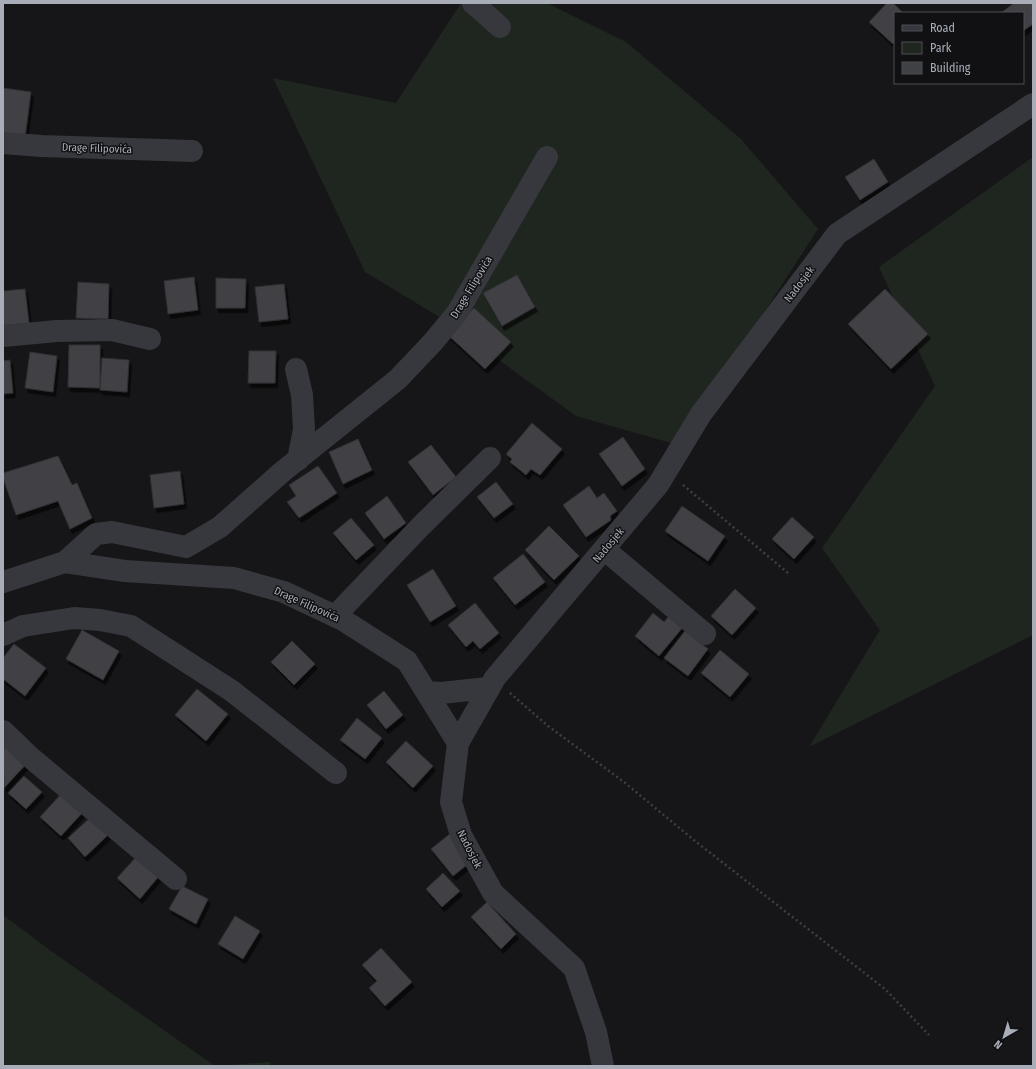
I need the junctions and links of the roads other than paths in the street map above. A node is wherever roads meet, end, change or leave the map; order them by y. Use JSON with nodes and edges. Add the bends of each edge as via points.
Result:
{"nodes":[{"id":1,"x":473,"y":3,"type":"edge"},
{"id":2,"x":500,"y":27,"type":"dead end"},
{"id":3,"x":1033,"y":104,"type":"edge"},
{"id":4,"x":3,"y":143,"type":"edge"},
{"id":5,"x":192,"y":151,"type":"dead end"},
{"id":6,"x":547,"y":157,"type":"dead end"},
{"id":7,"x":3,"y":336,"type":"edge"},
{"id":8,"x":150,"y":339,"type":"dead end"},
{"id":9,"x":296,"y":369,"type":"dead end"},
{"id":10,"x":490,"y":458,"type":"dead end"},
{"id":11,"x":298,"y":460,"type":"junction"},
{"id":12,"x":604,"y":549,"type":"junction"},
{"id":13,"x":65,"y":562,"type":"junction"},
{"id":14,"x":3,"y":582,"type":"edge"},
{"id":15,"x":335,"y":616,"type":"junction"},
{"id":16,"x":705,"y":634,"type":"dead end"},
{"id":17,"x":3,"y":635,"type":"edge"},
{"id":18,"x":491,"y":683,"type":"junction"},
{"id":19,"x":427,"y":692,"type":"junction"},
{"id":20,"x":3,"y":731,"type":"edge"},
{"id":21,"x":458,"y":743,"type":"junction"},
{"id":22,"x":336,"y":773,"type":"dead end"},
{"id":23,"x":176,"y":879,"type":"dead end"},
{"id":24,"x":603,"y":1066,"type":"edge"}],
"edges":[{"from":1,"to":2,"type":"street"},
{"from":3,"to":12,"type":"street","name":"Nadosjek","via":[[837,234],[701,414],[658,485]]},
{"from":4,"to":5,"type":"street","name":"Drage Filipovića"},
{"from":6,"to":11,"type":"street","name":"Drage Filipovića","via":[[457,313],[398,379]]},
{"from":7,"to":8,"type":"street","via":[[57,331],[112,330]]},
{"from":9,"to":11,"type":"street","via":[[302,395],[304,429]]},
{"from":10,"to":15,"type":"street"},
{"from":11,"to":13,"type":"street","name":"Drage Filipovića","via":[[220,527],[186,547],[112,532],[96,534]]},
{"from":12,"to":16,"type":"street"},
{"from":12,"to":18,"type":"street","name":"Nadosjek"},
{"from":13,"to":14,"type":"street","name":"Drage Filipovića"},
{"from":13,"to":15,"type":"street","name":"Drage Filipovića","via":[[125,571],[234,578],[284,592]]},
{"from":15,"to":19,"type":"street","name":"Drage Filipovića","via":[[407,661]]},
{"from":17,"to":22,"type":"street","via":[[23,626],[74,618],[131,626],[232,691]]},
{"from":18,"to":19,"type":"street","via":[[441,694]]},
{"from":18,"to":21,"type":"street","name":"Nadosjek"},
{"from":19,"to":21,"type":"street","name":"Drage Filipovića"},
{"from":20,"to":23,"type":"street","via":[[30,757]]},
{"from":21,"to":24,"type":"street","name":"Nadosjek","via":[[451,802],[461,835],[493,893],[574,968],[596,1032]]}]}
